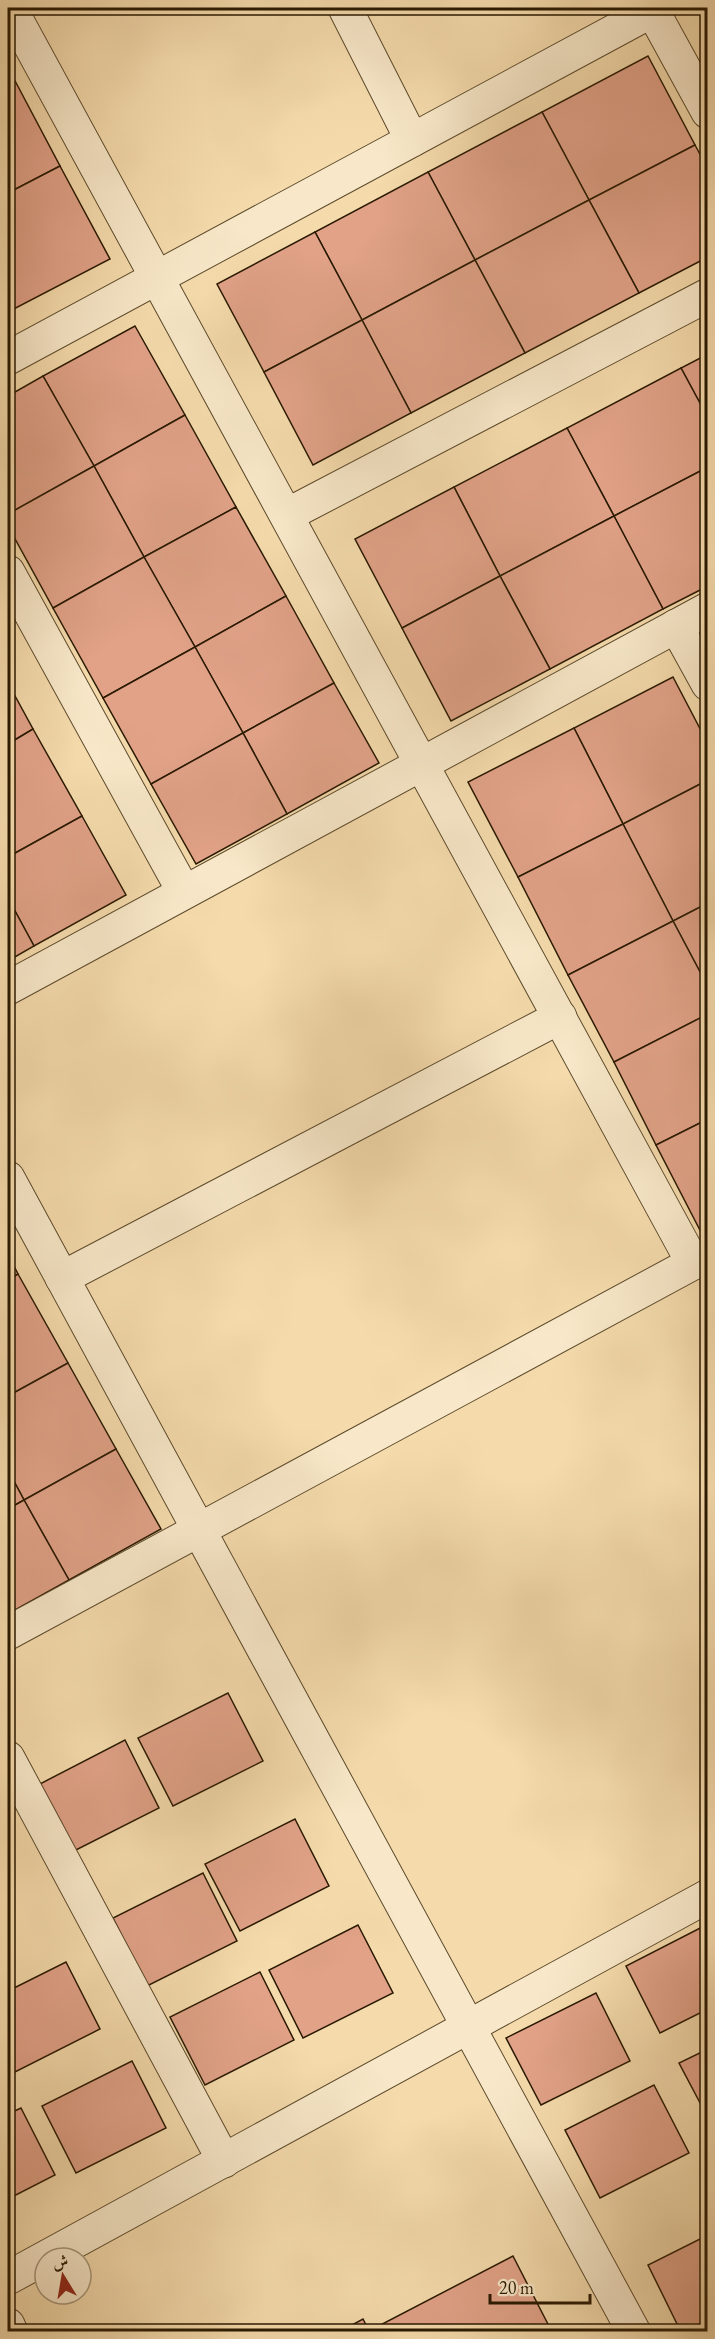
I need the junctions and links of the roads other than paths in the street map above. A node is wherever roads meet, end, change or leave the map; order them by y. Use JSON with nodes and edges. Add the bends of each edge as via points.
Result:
{"nodes":[{"id":1,"x":345,"y":8,"type":"edge"},
{"id":2,"x":653,"y":8,"type":"edge"},
{"id":3,"x":12,"y":17,"type":"edge"},
{"id":4,"x":708,"y":112,"type":"edge"},
{"id":5,"x":412,"y":140,"type":"junction"},
{"id":6,"x":157,"y":278,"type":"junction"},
{"id":7,"x":708,"y":295,"type":"edge"},
{"id":8,"x":8,"y":358,"type":"edge"},
{"id":9,"x":287,"y":515,"type":"junction"},
{"id":10,"x":8,"y":572,"type":"edge"},
{"id":11,"x":708,"y":609,"type":"edge"},
{"id":12,"x":676,"y":626,"type":"junction"},
{"id":13,"x":708,"y":684,"type":"edge"},
{"id":14,"x":422,"y":763,"type":"junction"},
{"id":15,"x":184,"y":892,"type":"junction"},
{"id":16,"x":8,"y":988,"type":"edge"},
{"id":17,"x":560,"y":1017,"type":"junction"},
{"id":18,"x":8,"y":1178,"type":"edge"},
{"id":19,"x":700,"y":1259,"type":"edge"},
{"id":20,"x":62,"y":1278,"type":"junction"},
{"id":21,"x":199,"y":1530,"type":"junction"},
{"id":22,"x":8,"y":1633,"type":"edge"},
{"id":23,"x":8,"y":1758,"type":"edge"},
{"id":24,"x":708,"y":1896,"type":"edge"},
{"id":25,"x":469,"y":2027,"type":"junction"},
{"id":26,"x":224,"y":2161,"type":"junction"},
{"id":27,"x":8,"y":2278,"type":"edge"},
{"id":28,"x":8,"y":2325,"type":"edge"},
{"id":29,"x":11,"y":2331,"type":"edge"},
{"id":30,"x":634,"y":2331,"type":"edge"}],
"edges":[{"from":1,"to":5,"type":"street"},
{"from":2,"to":4,"type":"street"},
{"from":2,"to":5,"type":"street"},
{"from":3,"to":6,"type":"street"},
{"from":5,"to":6,"type":"street"},
{"from":6,"to":8,"type":"street"},
{"from":6,"to":9,"type":"street"},
{"from":7,"to":9,"type":"street"},
{"from":9,"to":14,"type":"street"},
{"from":10,"to":15,"type":"street"},
{"from":11,"to":12,"type":"street"},
{"from":12,"to":13,"type":"street"},
{"from":12,"to":14,"type":"street"},
{"from":14,"to":15,"type":"street"},
{"from":14,"to":17,"type":"street"},
{"from":15,"to":16,"type":"street"},
{"from":17,"to":19,"type":"street"},
{"from":17,"to":20,"type":"street"},
{"from":18,"to":20,"type":"street"},
{"from":19,"to":21,"type":"street"},
{"from":20,"to":21,"type":"street"},
{"from":21,"to":22,"type":"street"},
{"from":21,"to":25,"type":"street"},
{"from":23,"to":26,"type":"street"},
{"from":24,"to":25,"type":"street"},
{"from":25,"to":26,"type":"street"},
{"from":25,"to":30,"type":"street"},
{"from":26,"to":27,"type":"street"},
{"from":28,"to":29,"type":"street"}]}
